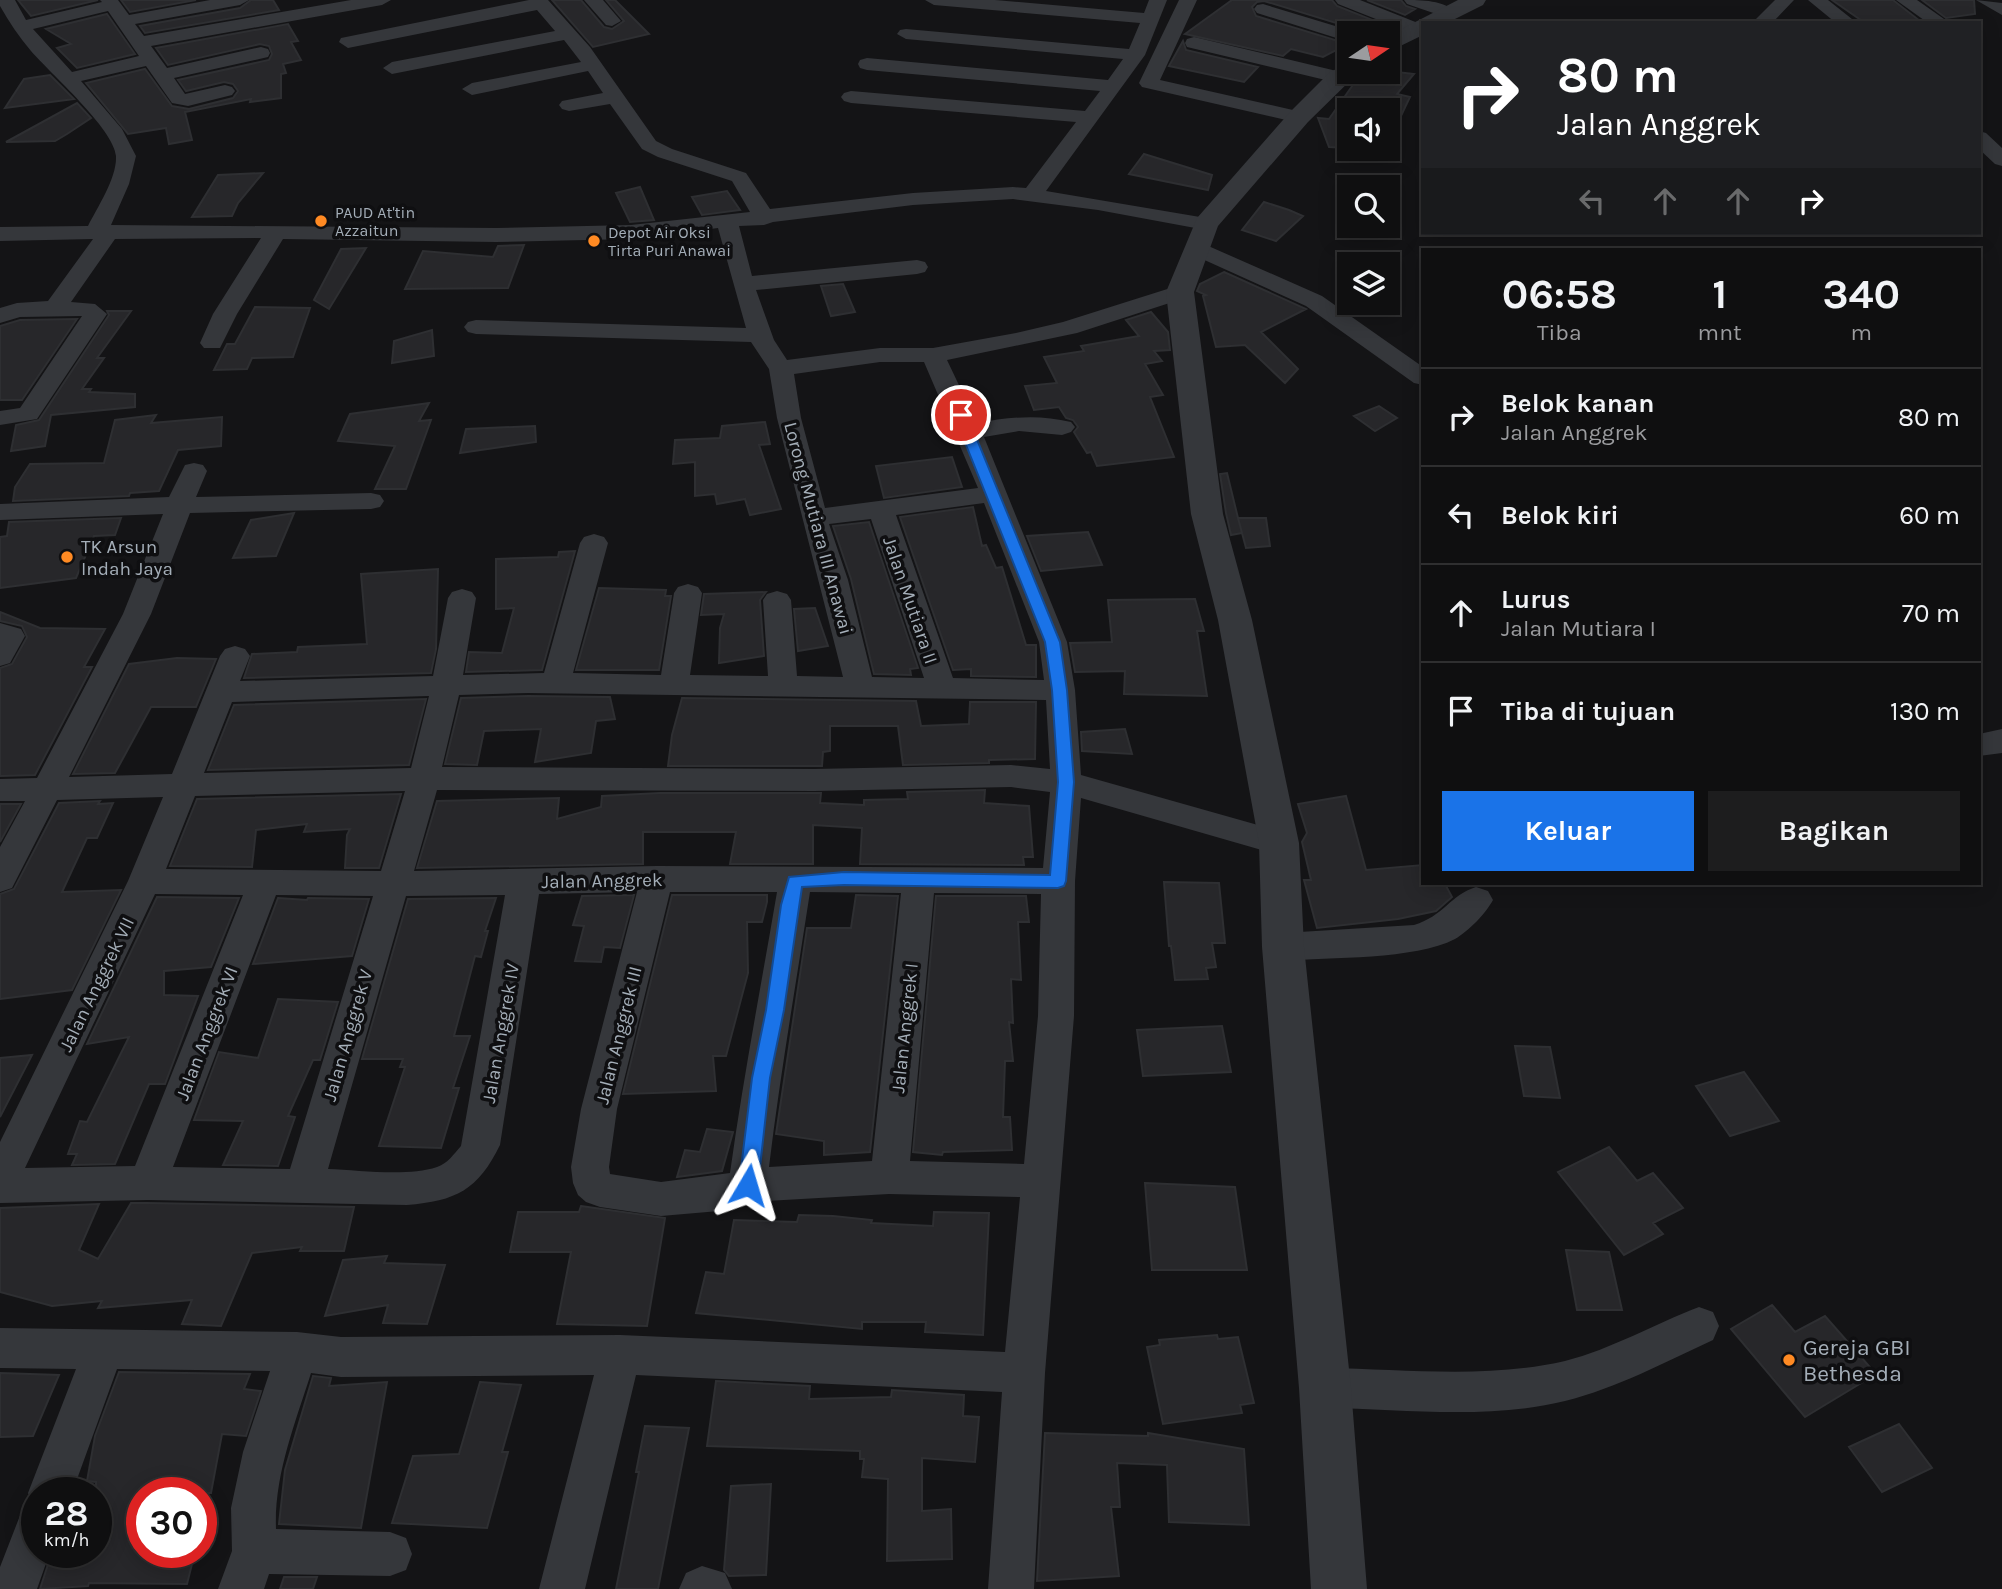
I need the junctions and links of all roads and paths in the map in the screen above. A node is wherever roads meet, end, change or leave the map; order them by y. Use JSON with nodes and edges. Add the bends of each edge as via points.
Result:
{"nodes":[{"id":1,"x":6,"y":0,"type":"edge"},
{"id":2,"x":240,"y":0,"type":"edge"},
{"id":3,"x":382,"y":0,"type":"edge"},
{"id":4,"x":593,"y":0,"type":"edge"},
{"id":5,"x":934,"y":0,"type":"edge"},
{"id":6,"x":1158,"y":0,"type":"edge"},
{"id":7,"x":1188,"y":0,"type":"edge"},
{"id":8,"x":1344,"y":0,"type":"edge"},
{"id":9,"x":1413,"y":0,"type":"edge"},
{"id":10,"x":1475,"y":0,"type":"edge"},
{"id":11,"x":1785,"y":0,"type":"edge"},
{"id":12,"x":1818,"y":0,"type":"edge"},
{"id":13,"x":1905,"y":0,"type":"edge"},
{"id":14,"x":1986,"y":0,"type":"edge"},
{"id":15,"x":540,"y":2,"type":"edge"},
{"id":16,"x":111,"y":3,"type":"edge"},
{"id":17,"x":1010,"y":4,"type":"edge"},
{"id":18,"x":1084,"y":6,"type":"edge"},
{"id":19,"x":1263,"y":9,"type":"dead end"},
{"id":20,"x":2002,"y":10,"type":"edge"},
{"id":21,"x":1152,"y":19,"type":"junction"},
{"id":22,"x":1935,"y":19,"type":"dead end"},
{"id":23,"x":124,"y":21,"type":"junction"},
{"id":24,"x":612,"y":21,"type":"dead end"},
{"id":25,"x":1422,"y":21,"type":"edge"},
{"id":26,"x":1428,"y":21,"type":"edge"},
{"id":27,"x":1433,"y":21,"type":"edge"},
{"id":28,"x":1763,"y":21,"type":"edge"},
{"id":29,"x":1845,"y":21,"type":"edge"},
{"id":30,"x":23,"y":26,"type":"junction"},
{"id":31,"x":1421,"y":27,"type":"edge"},
{"id":32,"x":1337,"y":32,"type":"edge"},
{"id":33,"x":568,"y":34,"type":"junction"},
{"id":34,"x":906,"y":34,"type":"dead end"},
{"id":35,"x":1400,"y":39,"type":"edge"},
{"id":36,"x":348,"y":42,"type":"dead end"},
{"id":37,"x":1194,"y":43,"type":"dead end"},
{"id":38,"x":146,"y":50,"type":"junction"},
{"id":39,"x":261,"y":53,"type":"dead end"},
{"id":40,"x":1136,"y":55,"type":"junction"},
{"id":41,"x":867,"y":64,"type":"dead end"},
{"id":42,"x":592,"y":65,"type":"junction"},
{"id":43,"x":392,"y":68,"type":"dead end"},
{"id":44,"x":1337,"y":72,"type":"edge"},
{"id":45,"x":163,"y":75,"type":"junction"},
{"id":46,"x":67,"y":79,"type":"junction"},
{"id":47,"x":1337,"y":79,"type":"edge"},
{"id":48,"x":1113,"y":86,"type":"junction"},
{"id":49,"x":472,"y":89,"type":"dead end"},
{"id":50,"x":225,"y":91,"type":"dead end"},
{"id":51,"x":614,"y":97,"type":"junction"},
{"id":52,"x":851,"y":97,"type":"dead end"},
{"id":53,"x":569,"y":105,"type":"dead end"},
{"id":54,"x":1090,"y":117,"type":"junction"},
{"id":55,"x":1299,"y":117,"type":"junction"},
{"id":56,"x":1981,"y":139,"type":"edge"},
{"id":57,"x":2001,"y":159,"type":"edge"},
{"id":58,"x":1981,"y":160,"type":"edge"},
{"id":59,"x":1033,"y":194,"type":"junction"},
{"id":60,"x":764,"y":219,"type":"junction"},
{"id":61,"x":727,"y":223,"type":"junction"},
{"id":62,"x":104,"y":231,"type":"junction"},
{"id":63,"x":276,"y":232,"type":"junction"},
{"id":64,"x":0,"y":234,"type":"edge"},
{"id":65,"x":1201,"y":236,"type":"junction"},
{"id":66,"x":917,"y":267,"type":"dead end"},
{"id":67,"x":745,"y":284,"type":"junction"},
{"id":68,"x":1180,"y":292,"type":"junction"},
{"id":69,"x":55,"y":308,"type":"junction"},
{"id":70,"x":0,"y":316,"type":"edge"},
{"id":71,"x":476,"y":327,"type":"dead end"},
{"id":72,"x":759,"y":335,"type":"junction"},
{"id":73,"x":212,"y":343,"type":"dead end"},
{"id":74,"x":933,"y":355,"type":"junction"},
{"id":75,"x":780,"y":368,"type":"junction"},
{"id":76,"x":1421,"y":378,"type":"edge"},
{"id":77,"x":0,"y":418,"type":"edge"},
{"id":78,"x":1062,"y":427,"type":"dead end"},
{"id":79,"x":969,"y":432,"type":"junction"},
{"id":80,"x":194,"y":471,"type":"dead end"},
{"id":81,"x":993,"y":494,"type":"junction"},
{"id":82,"x":371,"y":501,"type":"dead end"},
{"id":83,"x":178,"y":504,"type":"junction"},
{"id":84,"x":881,"y":510,"type":"junction"},
{"id":85,"x":0,"y":512,"type":"edge"},
{"id":86,"x":814,"y":518,"type":"junction"},
{"id":87,"x":594,"y":543,"type":"dead end"},
{"id":88,"x":688,"y":593,"type":"dead end"},
{"id":89,"x":461,"y":598,"type":"dead end"},
{"id":90,"x":777,"y":600,"type":"dead end"},
{"id":91,"x":0,"y":633,"type":"edge"},
{"id":92,"x":0,"y":656,"type":"edge"},
{"id":93,"x":235,"y":656,"type":"dead end"},
{"id":94,"x":556,"y":684,"type":"junction"},
{"id":95,"x":446,"y":685,"type":"junction"},
{"id":96,"x":674,"y":686,"type":"junction"},
{"id":97,"x":783,"y":687,"type":"junction"},
{"id":98,"x":860,"y":687,"type":"junction"},
{"id":99,"x":942,"y":689,"type":"junction"},
{"id":100,"x":1060,"y":690,"type":"junction"},
{"id":101,"x":221,"y":692,"type":"junction"},
{"id":102,"x":2002,"y":740,"type":"edge"},
{"id":103,"x":1981,"y":745,"type":"edge"},
{"id":104,"x":424,"y":780,"type":"junction"},
{"id":105,"x":1066,"y":782,"type":"junction"},
{"id":106,"x":186,"y":785,"type":"junction"},
{"id":107,"x":45,"y":789,"type":"junction"},
{"id":108,"x":0,"y":790,"type":"edge"},
{"id":109,"x":1279,"y":843,"type":"junction"},
{"id":110,"x":0,"y":879,"type":"edge"},
{"id":111,"x":657,"y":879,"type":"junction"},
{"id":112,"x":919,"y":880,"type":"junction"},
{"id":113,"x":145,"y":881,"type":"junction"},
{"id":114,"x":795,"y":881,"type":"junction"},
{"id":115,"x":1058,"y":881,"type":"junction"},
{"id":116,"x":524,"y":882,"type":"junction"},
{"id":117,"x":264,"y":883,"type":"junction"},
{"id":118,"x":392,"y":884,"type":"junction"},
{"id":119,"x":1476,"y":900,"type":"dead end"},
{"id":120,"x":1283,"y":947,"type":"junction"},
{"id":121,"x":889,"y":1177,"type":"junction"},
{"id":122,"x":1042,"y":1181,"type":"junction"},
{"id":123,"x":148,"y":1183,"type":"junction"},
{"id":124,"x":0,"y":1184,"type":"edge"},
{"id":125,"x":748,"y":1185,"type":"junction"},
{"id":126,"x":303,"y":1186,"type":"junction"},
{"id":127,"x":1699,"y":1326,"type":"dead end"},
{"id":128,"x":0,"y":1348,"type":"edge"},
{"id":129,"x":104,"y":1348,"type":"junction"},
{"id":130,"x":297,"y":1352,"type":"junction"},
{"id":131,"x":620,"y":1355,"type":"junction"},
{"id":132,"x":1024,"y":1373,"type":"junction"},
{"id":133,"x":1325,"y":1388,"type":"junction"},
{"id":134,"x":56,"y":1477,"type":"edge"},
{"id":135,"x":390,"y":1554,"type":"dead end"},
{"id":136,"x":22,"y":1568,"type":"edge"},
{"id":137,"x":247,"y":1570,"type":"edge"},
{"id":138,"x":14,"y":1589,"type":"edge"},
{"id":139,"x":562,"y":1589,"type":"edge"},
{"id":140,"x":702,"y":1589,"type":"edge"},
{"id":141,"x":709,"y":1589,"type":"edge"},
{"id":142,"x":1011,"y":1589,"type":"edge"},
{"id":143,"x":1339,"y":1589,"type":"edge"}],
"edges":[{"from":1,"to":30,"type":"street"},
{"from":2,"to":23,"type":"street"},
{"from":3,"to":38,"type":"street"},
{"from":4,"to":24,"type":"street"},
{"from":5,"to":17,"type":"street"},
{"from":6,"to":21,"type":"street"},
{"from":7,"to":55,"type":"street","via":[[1149,83]]},
{"from":8,"to":25,"type":"street"},
{"from":9,"to":26,"type":"street"},
{"from":10,"to":27,"type":"street"},
{"from":11,"to":28,"type":"street"},
{"from":12,"to":29,"type":"street"},
{"from":13,"to":22,"type":"street"},
{"from":14,"to":20,"type":"street"},
{"from":15,"to":33,"type":"street"},
{"from":15,"to":36,"type":"street"},
{"from":16,"to":23,"type":"street"},
{"from":16,"to":30,"type":"street"},
{"from":17,"to":18,"type":"street"},
{"from":18,"to":21,"type":"street"},
{"from":19,"to":32,"type":"street"},
{"from":21,"to":40,"type":"street"},
{"from":23,"to":38,"type":"street"},
{"from":30,"to":46,"type":"street"},
{"from":31,"to":35,"type":"street"},
{"from":33,"to":42,"type":"street"},
{"from":33,"to":43,"type":"street"},
{"from":34,"to":40,"type":"street"},
{"from":37,"to":44,"type":"street"},
{"from":38,"to":45,"type":"street"},
{"from":38,"to":46,"type":"street"},
{"from":39,"to":45,"type":"street"},
{"from":40,"to":48,"type":"street"},
{"from":41,"to":48,"type":"street"},
{"from":42,"to":49,"type":"street"},
{"from":42,"to":51,"type":"street"},
{"from":45,"to":50,"type":"street","via":[[181,100]]},
{"from":46,"to":62,"type":"street","via":[[125,147],[126,159]]},
{"from":47,"to":55,"type":"street"},
{"from":48,"to":54,"type":"street"},
{"from":51,"to":53,"type":"street"},
{"from":51,"to":60,"type":"street","via":[[649,145],[739,177]]},
{"from":52,"to":54,"type":"street"},
{"from":54,"to":59,"type":"street"},
{"from":55,"to":65,"type":"street"},
{"from":56,"to":57,"type":"street"},
{"from":57,"to":58,"type":"street"},
{"from":59,"to":60,"type":"street","via":[[913,199]]},
{"from":59,"to":65,"type":"street"},
{"from":60,"to":61,"type":"street"},
{"from":61,"to":63,"type":"street","via":[[631,232]]},
{"from":61,"to":67,"type":"street"},
{"from":62,"to":63,"type":"street"},
{"from":62,"to":64,"type":"street"},
{"from":62,"to":69,"type":"street"},
{"from":63,"to":73,"type":"street"},
{"from":65,"to":68,"type":"street"},
{"from":65,"to":76,"type":"street","via":[[1314,301]]},
{"from":66,"to":67,"type":"street"},
{"from":67,"to":72,"type":"street"},
{"from":68,"to":74,"type":"street","via":[[1069,328]]},
{"from":68,"to":109,"type":"street","via":[[1206,514],[1235,620]]},
{"from":69,"to":70,"type":"street"},
{"from":69,"to":77,"type":"street","via":[[87,309],[95,314],[28,414]]},
{"from":71,"to":72,"type":"street"},
{"from":72,"to":75,"type":"street"},
{"from":74,"to":75,"type":"street","via":[[880,355]]},
{"from":74,"to":79,"type":"street"},
{"from":75,"to":86,"type":"street","name":"Lorong Mutiara III Anawai"},
{"from":78,"to":79,"type":"street","via":[[1019,423]]},
{"from":79,"to":81,"type":"street"},
{"from":80,"to":83,"type":"street"},
{"from":81,"to":84,"type":"street"},
{"from":81,"to":100,"type":"street","via":[[1053,642]]},
{"from":82,"to":83,"type":"street"},
{"from":83,"to":85,"type":"street"},
{"from":83,"to":107,"type":"street","via":[[139,610]]},
{"from":84,"to":86,"type":"street"},
{"from":84,"to":99,"type":"street","name":"Jalan Mutiara II"},
{"from":86,"to":98,"type":"street","name":"Lorong Mutiara III Anawai"},
{"from":87,"to":94,"type":"street"},
{"from":88,"to":96,"type":"street"},
{"from":89,"to":95,"type":"street","name":"Jalan Anggrek V"},
{"from":90,"to":97,"type":"street"},
{"from":91,"to":92,"type":"street","via":[[11,636]]},
{"from":93,"to":101,"type":"street","name":"Jalan Anggrek VII"},
{"from":94,"to":95,"type":"street"},
{"from":94,"to":96,"type":"street"},
{"from":95,"to":101,"type":"street"},
{"from":95,"to":104,"type":"street","name":"Jalan Anggrek V"},
{"from":96,"to":97,"type":"street"},
{"from":97,"to":98,"type":"street"},
{"from":98,"to":99,"type":"street"},
{"from":99,"to":100,"type":"street"},
{"from":100,"to":105,"type":"street"},
{"from":101,"to":106,"type":"street","name":"Jalan Anggrek VII"},
{"from":102,"to":103,"type":"street"},
{"from":104,"to":105,"type":"street","via":[[1011,776]]},
{"from":104,"to":106,"type":"street"},
{"from":104,"to":118,"type":"street","name":"Jalan Anggrek V"},
{"from":105,"to":109,"type":"street"},
{"from":105,"to":115,"type":"street"},
{"from":106,"to":107,"type":"street"},
{"from":106,"to":113,"type":"street","name":"Jalan Anggrek VII"},
{"from":107,"to":108,"type":"street"},
{"from":107,"to":110,"type":"street"},
{"from":109,"to":120,"type":"street"},
{"from":111,"to":114,"type":"street","name":"Jalan Anggrek"},
{"from":111,"to":116,"type":"street","name":"Jalan Anggrek"},
{"from":111,"to":125,"type":"street","name":"Jalan Anggrek III","via":[[599,1109],[592,1183],[600,1189],[661,1199],[719,1194]]},
{"from":112,"to":114,"type":"street","name":"Jalan Anggrek"},
{"from":112,"to":115,"type":"street","name":"Jalan Anggrek"},
{"from":112,"to":121,"type":"street","name":"Jalan Anggrek I"},
{"from":113,"to":117,"type":"street","name":"Jalan Anggrek"},
{"from":113,"to":124,"type":"street","name":"Jalan Anggrek VII"},
{"from":114,"to":125,"type":"street","via":[[761,1078]]},
{"from":115,"to":122,"type":"street","via":[[1056,1016]]},
{"from":116,"to":118,"type":"street","name":"Jalan Anggrek"},
{"from":116,"to":126,"type":"street","name":"Jalan Anggrek IV","via":[[481,1145],[472,1163],[439,1185]]},
{"from":117,"to":118,"type":"street","name":"Jalan Anggrek"},
{"from":117,"to":123,"type":"street","name":"Jalan Anggrek VI"},
{"from":118,"to":126,"type":"street","name":"Jalan Anggrek V"},
{"from":119,"to":120,"type":"street","via":[[1444,929],[1414,939]]},
{"from":120,"to":133,"type":"street"},
{"from":121,"to":122,"type":"street"},
{"from":121,"to":125,"type":"street"},
{"from":122,"to":132,"type":"street"},
{"from":123,"to":124,"type":"street"},
{"from":123,"to":126,"type":"street"},
{"from":127,"to":133,"type":"street","via":[[1604,1368],[1546,1385]]},
{"from":128,"to":129,"type":"street"},
{"from":129,"to":130,"type":"street"},
{"from":129,"to":134,"type":"street"},
{"from":130,"to":131,"type":"street","via":[[341,1357]]},
{"from":130,"to":137,"type":"street","via":[[264,1452]]},
{"from":131,"to":132,"type":"street"},
{"from":131,"to":139,"type":"street"},
{"from":132,"to":142,"type":"street"},
{"from":133,"to":143,"type":"street"},
{"from":135,"to":137,"type":"street"},
{"from":136,"to":138,"type":"street"},
{"from":140,"to":141,"type":"street"}]}
